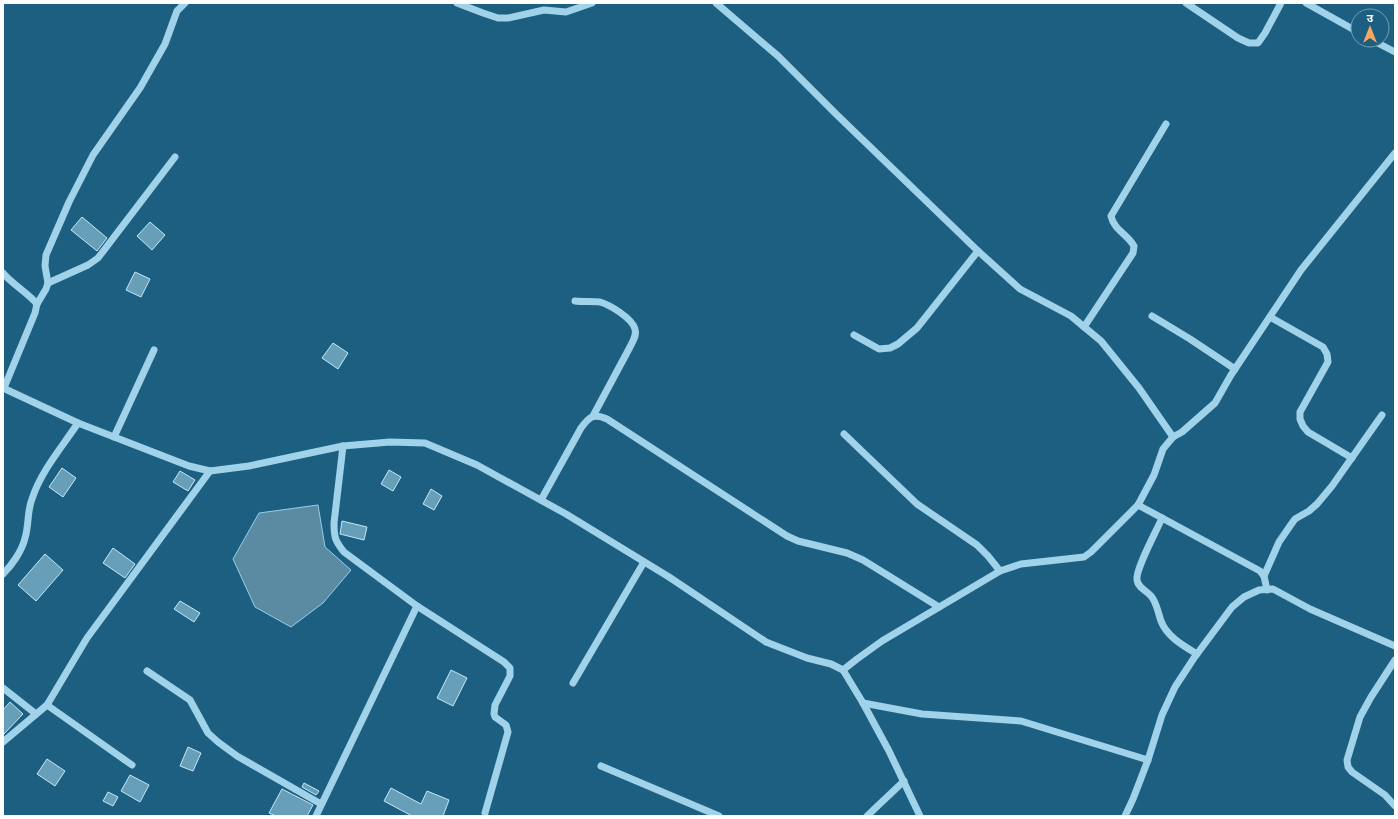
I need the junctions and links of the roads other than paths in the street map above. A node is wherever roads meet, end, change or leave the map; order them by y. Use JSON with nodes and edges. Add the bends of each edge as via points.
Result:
{"nodes":[{"id":1,"x":185,"y":3,"type":"edge"},
{"id":2,"x":457,"y":3,"type":"edge"},
{"id":3,"x":592,"y":3,"type":"edge"},
{"id":4,"x":716,"y":3,"type":"edge"},
{"id":5,"x":1186,"y":3,"type":"edge"},
{"id":6,"x":1281,"y":3,"type":"edge"},
{"id":7,"x":1306,"y":3,"type":"edge"},
{"id":8,"x":1350,"y":28,"type":"edge"},
{"id":9,"x":1166,"y":124,"type":"dead end"},
{"id":10,"x":1395,"y":153,"type":"edge"},
{"id":11,"x":175,"y":158,"type":"dead end"},
{"id":12,"x":978,"y":251,"type":"junction"},
{"id":13,"x":3,"y":273,"type":"edge"},
{"id":14,"x":48,"y":283,"type":"junction"},
{"id":15,"x":575,"y":301,"type":"dead end"},
{"id":16,"x":37,"y":304,"type":"junction"},
{"id":17,"x":1152,"y":316,"type":"dead end"},
{"id":18,"x":1270,"y":317,"type":"junction"},
{"id":19,"x":1084,"y":327,"type":"junction"},
{"id":20,"x":854,"y":335,"type":"dead end"},
{"id":21,"x":154,"y":350,"type":"dead end"},
{"id":22,"x":1235,"y":369,"type":"junction"},
{"id":23,"x":4,"y":388,"type":"edge"},
{"id":24,"x":1382,"y":415,"type":"dead end"},
{"id":25,"x":593,"y":416,"type":"junction"},
{"id":26,"x":78,"y":423,"type":"junction"},
{"id":27,"x":844,"y":434,"type":"dead end"},
{"id":28,"x":114,"y":437,"type":"junction"},
{"id":29,"x":1173,"y":437,"type":"junction"},
{"id":30,"x":343,"y":446,"type":"junction"},
{"id":31,"x":1352,"y":458,"type":"junction"},
{"id":32,"x":210,"y":470,"type":"junction"},
{"id":33,"x":541,"y":500,"type":"junction"},
{"id":34,"x":1138,"y":505,"type":"junction"},
{"id":35,"x":1162,"y":518,"type":"junction"},
{"id":36,"x":644,"y":562,"type":"junction"},
{"id":37,"x":1000,"y":571,"type":"junction"},
{"id":38,"x":3,"y":574,"type":"edge"},
{"id":39,"x":1264,"y":576,"type":"junction"},
{"id":40,"x":1267,"y":590,"type":"junction"},
{"id":41,"x":416,"y":606,"type":"junction"},
{"id":42,"x":939,"y":607,"type":"junction"},
{"id":43,"x":1395,"y":646,"type":"edge"},
{"id":44,"x":1197,"y":654,"type":"junction"},
{"id":45,"x":1395,"y":660,"type":"edge"},
{"id":46,"x":844,"y":670,"type":"junction"},
{"id":47,"x":147,"y":671,"type":"dead end"},
{"id":48,"x":573,"y":683,"type":"dead end"},
{"id":49,"x":3,"y":688,"type":"edge"},
{"id":50,"x":863,"y":703,"type":"junction"},
{"id":51,"x":47,"y":705,"type":"junction"},
{"id":52,"x":36,"y":714,"type":"junction"},
{"id":53,"x":3,"y":742,"type":"edge"},
{"id":54,"x":1148,"y":760,"type":"junction"},
{"id":55,"x":132,"y":765,"type":"dead end"},
{"id":56,"x":601,"y":766,"type":"dead end"},
{"id":57,"x":904,"y":781,"type":"junction"},
{"id":58,"x":321,"y":804,"type":"junction"},
{"id":59,"x":1395,"y":806,"type":"edge"},
{"id":60,"x":485,"y":813,"type":"dead end"},
{"id":61,"x":316,"y":816,"type":"edge"},
{"id":62,"x":719,"y":816,"type":"edge"},
{"id":63,"x":867,"y":816,"type":"edge"},
{"id":64,"x":920,"y":816,"type":"edge"},
{"id":65,"x":1125,"y":816,"type":"edge"}],
"edges":[{"from":1,"to":14,"type":"street","via":[[177,11],[165,44],[140,88],[93,155],[69,202],[46,255]]},
{"from":2,"to":3,"type":"street","via":[[498,18],[544,10],[566,12]]},
{"from":4,"to":12,"type":"street","via":[[778,56]]},
{"from":5,"to":6,"type":"street","via":[[1238,38],[1249,43],[1258,43]]},
{"from":7,"to":8,"type":"street"},
{"from":9,"to":19,"type":"street","via":[[1111,216],[1116,228],[1134,246],[1133,253]]},
{"from":10,"to":18,"type":"street","via":[[1301,270]]},
{"from":11,"to":14,"type":"street","via":[[98,258]]},
{"from":12,"to":19,"type":"street","via":[[1020,288],[1071,316]]},
{"from":12,"to":20,"type":"street","via":[[917,328],[898,344],[890,348],[879,348]]},
{"from":13,"to":16,"type":"street"},
{"from":14,"to":16,"type":"street"},
{"from":15,"to":25,"type":"street","via":[[609,305],[632,323],[635,329],[630,347]]},
{"from":16,"to":23,"type":"street"},
{"from":17,"to":22,"type":"street"},
{"from":18,"to":22,"type":"street"},
{"from":18,"to":31,"type":"street","via":[[1323,347],[1328,362],[1300,412],[1300,419],[1308,432]]},
{"from":19,"to":29,"type":"street","via":[[1102,341]]},
{"from":21,"to":28,"type":"street"},
{"from":22,"to":29,"type":"street","via":[[1215,403]]},
{"from":23,"to":26,"type":"street"},
{"from":24,"to":31,"type":"street"},
{"from":25,"to":33,"type":"street","via":[[581,428]]},
{"from":25,"to":42,"type":"street","via":[[607,419],[787,536],[853,555]]},
{"from":26,"to":28,"type":"street"},
{"from":26,"to":38,"type":"street","via":[[40,479],[31,500],[25,538]]},
{"from":27,"to":37,"type":"street","via":[[917,504],[977,545]]},
{"from":28,"to":32,"type":"street","via":[[189,466]]},
{"from":29,"to":34,"type":"street","via":[[1163,450],[1154,475]]},
{"from":30,"to":32,"type":"street","via":[[249,466]]},
{"from":30,"to":33,"type":"street","via":[[390,442],[425,443],[477,465]]},
{"from":30,"to":41,"type":"street","via":[[334,523],[336,542],[344,552]]},
{"from":31,"to":39,"type":"street","via":[[1317,504],[1295,519],[1279,542]]},
{"from":32,"to":51,"type":"street","via":[[90,632]]},
{"from":33,"to":36,"type":"street"},
{"from":34,"to":35,"type":"street"},
{"from":34,"to":37,"type":"street","via":[[1084,557],[1021,564]]},
{"from":35,"to":39,"type":"street","via":[[1260,571]]},
{"from":35,"to":44,"type":"street","via":[[1140,565],[1137,581],[1156,603],[1167,631],[1176,641]]},
{"from":36,"to":46,"type":"street","via":[[766,642]]},
{"from":36,"to":48,"type":"street"},
{"from":37,"to":42,"type":"street"},
{"from":39,"to":40,"type":"street"},
{"from":40,"to":43,"type":"street","via":[[1273,589],[1310,609]]},
{"from":40,"to":44,"type":"street","via":[[1259,590],[1244,597],[1232,607]]},
{"from":41,"to":58,"type":"street"},
{"from":41,"to":60,"type":"street","via":[[510,668],[510,676],[494,710],[495,717],[506,725],[508,732]]},
{"from":42,"to":46,"type":"street","via":[[882,641]]},
{"from":44,"to":54,"type":"street","via":[[1162,715]]},
{"from":45,"to":59,"type":"street","via":[[1360,717],[1347,760],[1352,772],[1385,795]]},
{"from":46,"to":50,"type":"street"},
{"from":47,"to":58,"type":"street","via":[[190,700],[208,733],[218,742],[237,756]]},
{"from":49,"to":52,"type":"street"},
{"from":50,"to":54,"type":"street","via":[[922,714],[1021,721]]},
{"from":50,"to":57,"type":"street"},
{"from":51,"to":52,"type":"street"},
{"from":51,"to":55,"type":"street"},
{"from":52,"to":53,"type":"street"},
{"from":54,"to":65,"type":"street"},
{"from":56,"to":62,"type":"street"},
{"from":57,"to":63,"type":"street"},
{"from":57,"to":64,"type":"street"},
{"from":58,"to":61,"type":"street"}]}
